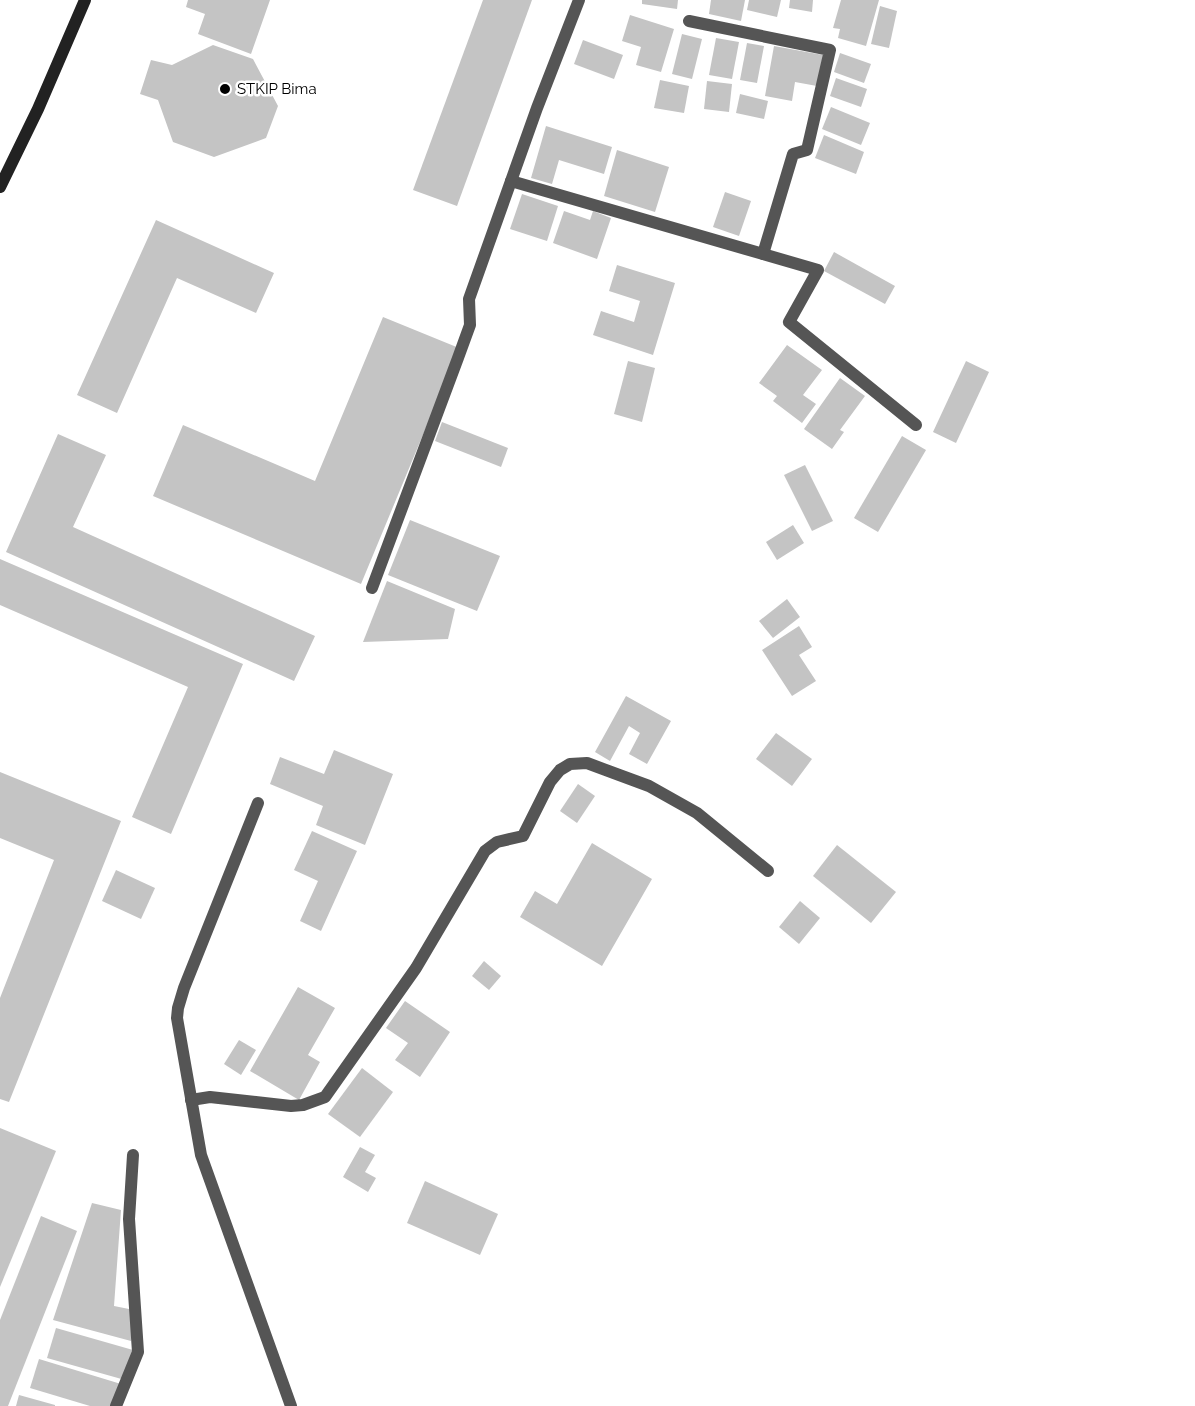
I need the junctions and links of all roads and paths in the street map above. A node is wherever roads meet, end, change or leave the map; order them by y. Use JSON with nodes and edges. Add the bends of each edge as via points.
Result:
{"nodes":[{"id":1,"x":85,"y":0,"type":"edge"},
{"id":2,"x":579,"y":0,"type":"edge"},
{"id":3,"x":689,"y":21,"type":"dead end"},
{"id":4,"x":511,"y":181,"type":"junction"},
{"id":5,"x":0,"y":187,"type":"edge"},
{"id":6,"x":763,"y":254,"type":"junction"},
{"id":7,"x":916,"y":425,"type":"dead end"},
{"id":8,"x":372,"y":588,"type":"dead end"},
{"id":9,"x":258,"y":803,"type":"dead end"},
{"id":10,"x":768,"y":871,"type":"dead end"},
{"id":11,"x":190,"y":1100,"type":"junction"},
{"id":12,"x":133,"y":1155,"type":"dead end"},
{"id":13,"x":116,"y":1406,"type":"edge"},
{"id":14,"x":291,"y":1406,"type":"edge"}],
"edges":[{"from":1,"to":5,"type":"street"},
{"from":2,"to":4,"type":"street"},
{"from":3,"to":6,"type":"street","via":[[830,50],[807,150],[793,154]]},
{"from":4,"to":6,"type":"street"},
{"from":4,"to":8,"type":"street","via":[[469,299],[470,324]]},
{"from":6,"to":7,"type":"street","via":[[818,270],[789,322]]},
{"from":9,"to":11,"type":"street","via":[[178,1008]]},
{"from":10,"to":11,"type":"street","via":[[697,813],[650,786],[587,763],[566,765],[550,782],[523,836],[497,842],[485,851],[416,968],[325,1097],[291,1106],[210,1097]]},
{"from":11,"to":14,"type":"street","via":[[201,1155]]},
{"from":12,"to":13,"type":"street","via":[[129,1219],[138,1352]]}]}
